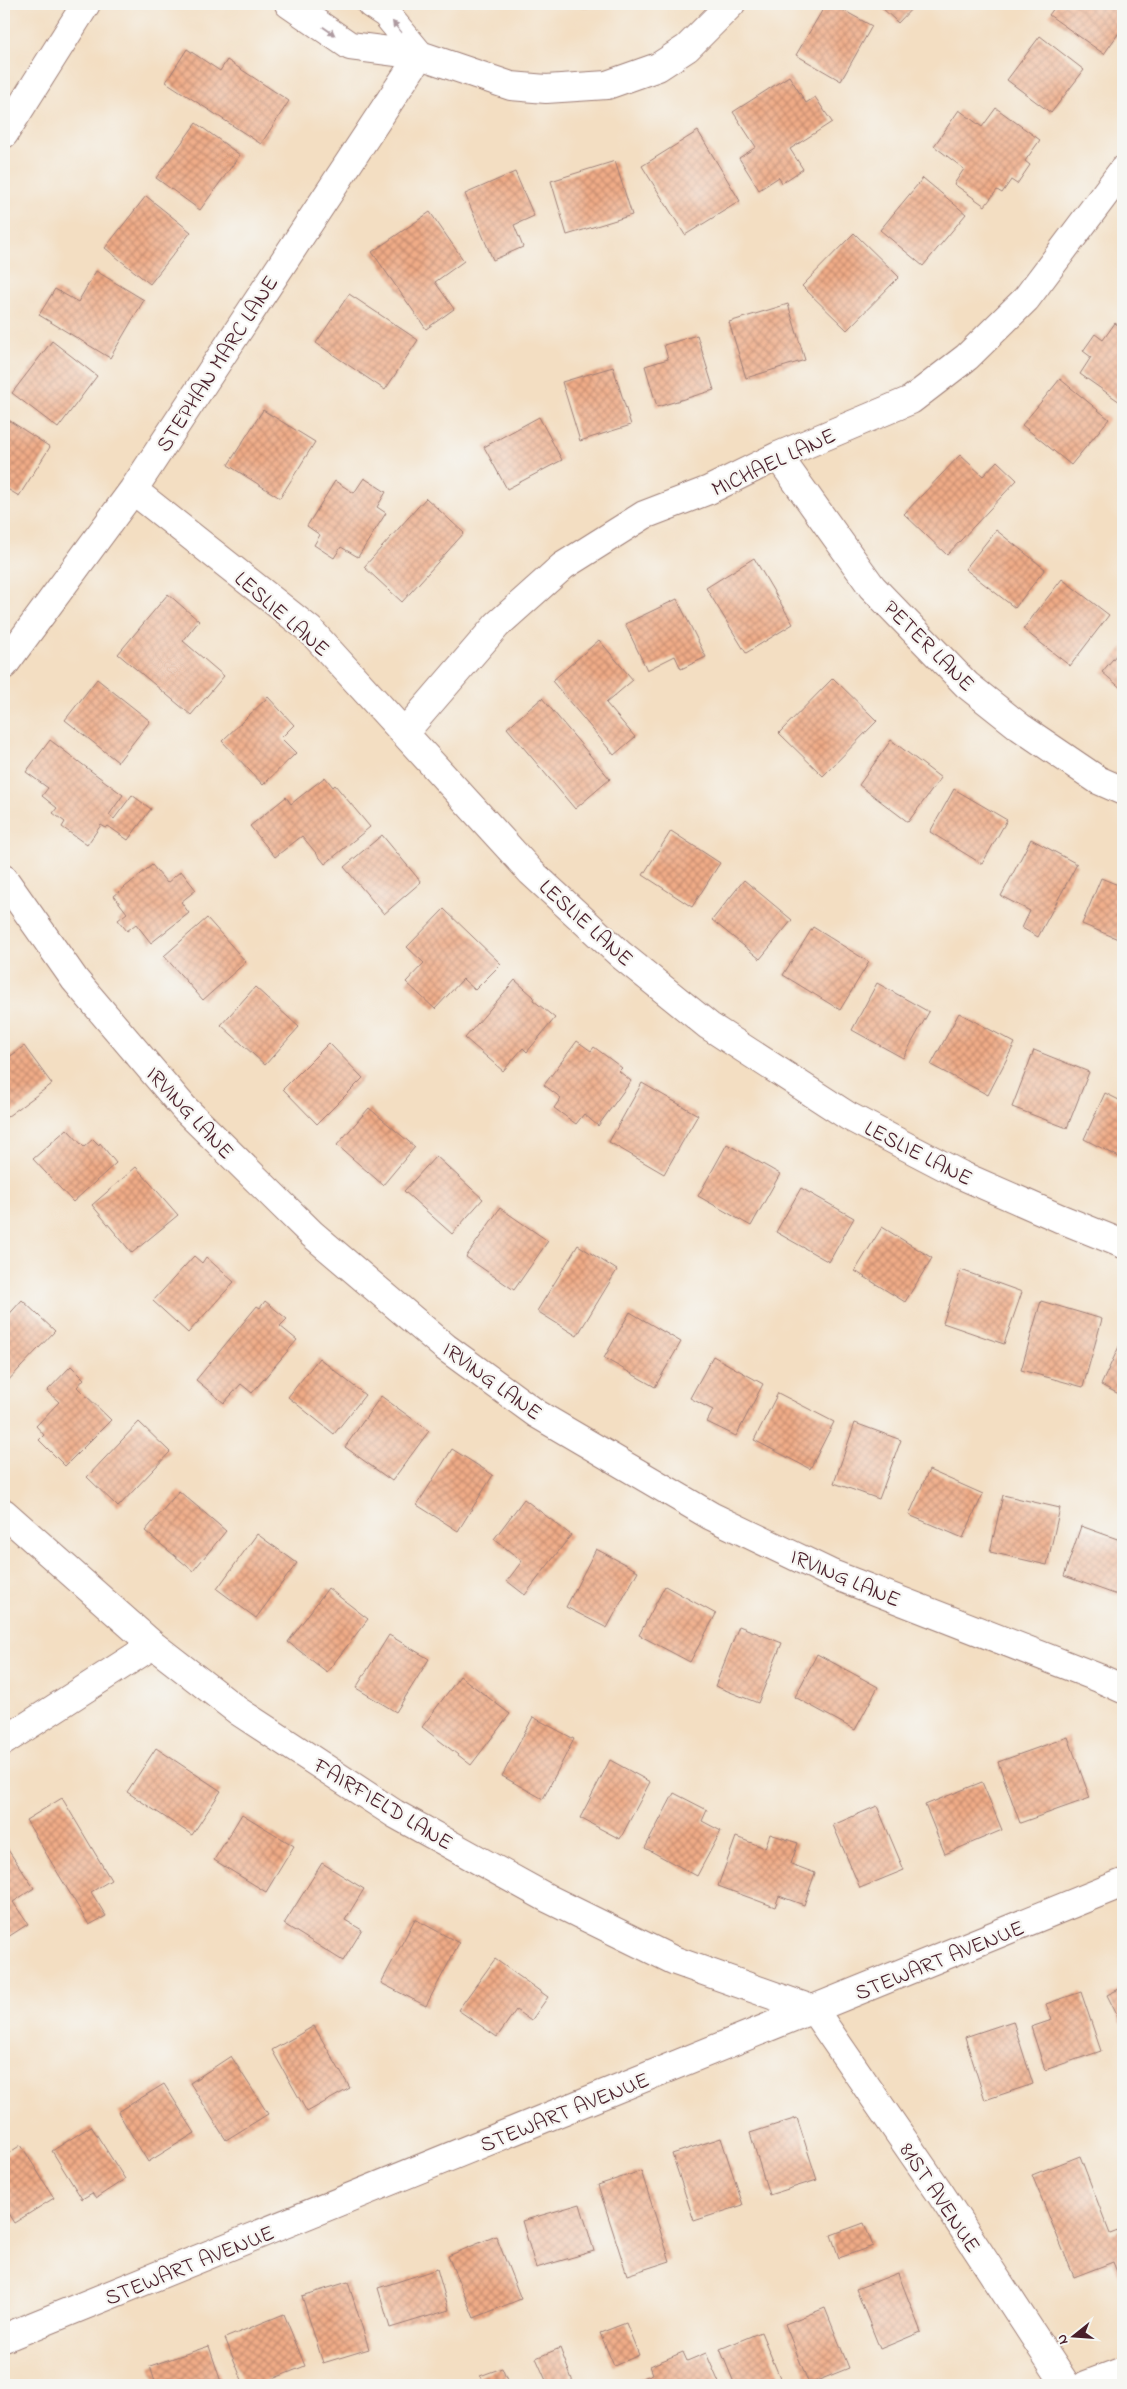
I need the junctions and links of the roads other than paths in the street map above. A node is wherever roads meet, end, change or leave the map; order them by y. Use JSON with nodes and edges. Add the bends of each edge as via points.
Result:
{"nodes":[{"id":1,"x":86,"y":4,"type":"edge"},
{"id":2,"x":289,"y":4,"type":"edge"},
{"id":3,"x":371,"y":4,"type":"edge"},
{"id":4,"x":731,"y":4,"type":"edge"},
{"id":5,"x":420,"y":55,"type":"junction"},
{"id":6,"x":4,"y":134,"type":"edge"},
{"id":7,"x":1123,"y":170,"type":"edge"},
{"id":8,"x":778,"y":456,"type":"junction"},
{"id":9,"x":133,"y":490,"type":"junction"},
{"id":10,"x":4,"y":665,"type":"edge"},
{"id":11,"x":404,"y":733,"type":"junction"},
{"id":12,"x":1123,"y":791,"type":"edge"},
{"id":13,"x":4,"y":879,"type":"edge"},
{"id":14,"x":1123,"y":1244,"type":"edge"},
{"id":15,"x":4,"y":1513,"type":"edge"},
{"id":16,"x":153,"y":1645,"type":"junction"},
{"id":17,"x":1123,"y":1689,"type":"edge"},
{"id":18,"x":4,"y":1741,"type":"edge"},
{"id":19,"x":1123,"y":1882,"type":"edge"},
{"id":20,"x":814,"y":2010,"type":"junction"},
{"id":21,"x":4,"y":2338,"type":"edge"},
{"id":22,"x":1123,"y":2371,"type":"edge"},
{"id":23,"x":1066,"y":2385,"type":"edge"},
{"id":24,"x":1086,"y":2385,"type":"edge"}],
"edges":[{"from":1,"to":6,"type":"street"},
{"from":2,"to":5,"type":"street","one_way":true,"via":[[350,46]]},
{"from":5,"to":3,"type":"street","one_way":true,"via":[[386,14]]},
{"from":4,"to":5,"type":"street","via":[[687,48],[658,67],[608,84],[546,89],[510,86]]},
{"from":5,"to":9,"type":"street","name":"STEPHAN MARC LANE"},
{"from":7,"to":8,"type":"street","name":"MICHAEL LANE","via":[[1026,299],[967,357],[911,400]]},
{"from":8,"to":11,"type":"street","name":"MICHAEL LANE","via":[[709,490],[644,515],[562,566],[497,625]]},
{"from":8,"to":12,"type":"street","name":"PETER LANE","via":[[872,587],[967,684],[1020,728],[1098,780]]},
{"from":9,"to":10,"type":"street","name":"STEPHAN MARC LANE"},
{"from":9,"to":11,"type":"street","name":"LESLIE LANE","via":[[310,630]]},
{"from":11,"to":14,"type":"street","name":"LESLIE LANE","via":[[532,872],[621,955],[710,1026],[848,1116],[961,1175]]},
{"from":13,"to":17,"type":"street","name":"IRVING LANE","via":[[75,980],[184,1108],[312,1234],[445,1346],[537,1414],[711,1516],[832,1574]]},
{"from":15,"to":16,"type":"street","name":"FAIRFIELD LANE"},
{"from":16,"to":18,"type":"street"},
{"from":16,"to":20,"type":"street","name":"FAIRFIELD LANE","via":[[238,1711],[395,1814],[532,1890],[673,1960]]},
{"from":19,"to":20,"type":"street","name":"STEWART AVENUE"},
{"from":20,"to":21,"type":"street","name":"STEWART AVENUE"},
{"from":20,"to":23,"type":"street","name":"81ST AVENUE"},
{"from":22,"to":24,"type":"street"}]}
